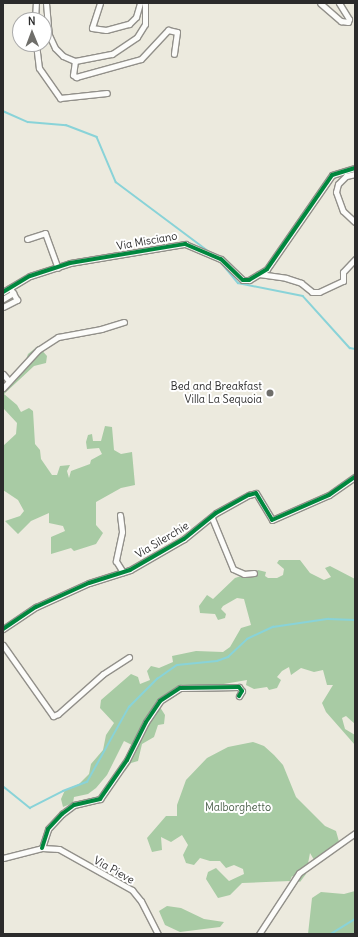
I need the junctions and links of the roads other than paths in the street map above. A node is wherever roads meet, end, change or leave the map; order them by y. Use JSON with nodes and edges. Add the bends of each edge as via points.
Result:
{"nodes":[{"id":1,"x":46,"y":3,"type":"edge"},
{"id":2,"x":100,"y":3,"type":"edge"},
{"id":3,"x":140,"y":3,"type":"edge"},
{"id":4,"x":145,"y":3,"type":"edge"},
{"id":5,"x":320,"y":3,"type":"edge"},
{"id":6,"x":339,"y":3,"type":"edge"},
{"id":7,"x":37,"y":52,"type":"edge"},
{"id":8,"x":174,"y":54,"type":"dead end"},
{"id":9,"x":75,"y":61,"type":"junction"},
{"id":10,"x":107,"y":93,"type":"dead end"},
{"id":11,"x":355,"y":168,"type":"edge"},
{"id":12,"x":355,"y":174,"type":"edge"},
{"id":13,"x":355,"y":222,"type":"edge"},
{"id":14,"x":27,"y":239,"type":"dead end"},
{"id":15,"x":355,"y":259,"type":"edge"},
{"id":16,"x":58,"y":268,"type":"junction"},
{"id":17,"x":259,"y":274,"type":"junction"},
{"id":18,"x":10,"y":288,"type":"junction"},
{"id":19,"x":3,"y":292,"type":"edge"},
{"id":20,"x":13,"y":293,"type":"junction"},
{"id":21,"x":3,"y":299,"type":"edge"},
{"id":22,"x":3,"y":307,"type":"edge"},
{"id":23,"x":124,"y":322,"type":"dead end"},
{"id":24,"x":3,"y":374,"type":"edge"},
{"id":25,"x":9,"y":381,"type":"junction"},
{"id":26,"x":3,"y":388,"type":"edge"},
{"id":27,"x":355,"y":478,"type":"edge"},
{"id":28,"x":120,"y":515,"type":"dead end"},
{"id":29,"x":212,"y":518,"type":"junction"},
{"id":30,"x":123,"y":572,"type":"junction"},
{"id":31,"x":254,"y":573,"type":"dead end"},
{"id":32,"x":3,"y":629,"type":"edge"},
{"id":33,"x":3,"y":645,"type":"edge"},
{"id":34,"x":129,"y":657,"type":"dead end"},
{"id":35,"x":239,"y":696,"type":"dead end"},
{"id":36,"x":355,"y":833,"type":"edge"},
{"id":37,"x":42,"y":848,"type":"junction"},
{"id":38,"x":3,"y":858,"type":"edge"},
{"id":39,"x":158,"y":934,"type":"edge"},
{"id":40,"x":259,"y":934,"type":"edge"}],
"edges":[{"from":1,"to":9,"type":"street","via":[[49,35],[55,48],[63,56]]},
{"from":2,"to":3,"type":"street","via":[[92,28],[106,30],[129,24],[136,17]]},
{"from":4,"to":9,"type":"street","via":[[145,24],[138,37],[112,54]]},
{"from":5,"to":6,"type":"street","via":[[345,22],[349,19]]},
{"from":7,"to":10,"type":"street","via":[[39,68],[60,98]]},
{"from":8,"to":9,"type":"street","via":[[177,32],[168,30],[141,59],[76,77],[73,75]]},
{"from":11,"to":17,"type":"street","via":[[332,175],[266,269]]},
{"from":12,"to":13,"type":"street","via":[[346,176],[338,184],[336,192],[343,211]]},
{"from":14,"to":16,"type":"street","via":[[45,233]]},
{"from":15,"to":17,"type":"street","name":"Via Misciano","via":[[343,272],[343,281],[319,292],[312,292],[301,283],[286,278]]},
{"from":16,"to":17,"type":"street","name":"Via Misciano","via":[[87,259],[127,255],[159,246],[185,244],[221,259],[243,280]]},
{"from":16,"to":18,"type":"street","name":"Via Misciano","via":[[30,276]]},
{"from":18,"to":19,"type":"street","name":"Via Misciano"},
{"from":18,"to":20,"type":"street"},
{"from":20,"to":21,"type":"street"},
{"from":20,"to":22,"type":"street","via":[[17,300]]},
{"from":23,"to":25,"type":"street","via":[[58,338],[38,350]]},
{"from":24,"to":25,"type":"street"},
{"from":25,"to":26,"type":"street"},
{"from":27,"to":29,"type":"street","name":"Via Silerchie","via":[[325,497],[272,520],[256,493],[229,505]]},
{"from":28,"to":30,"type":"street","via":[[122,532],[116,561]]},
{"from":29,"to":30,"type":"street","name":"Via Silerchie","via":[[184,539]]},
{"from":29,"to":31,"type":"street","via":[[233,569],[244,574]]},
{"from":30,"to":32,"type":"street","name":"Via Silerchie","via":[[36,607]]},
{"from":33,"to":34,"type":"street","via":[[52,716],[58,714],[103,674]]},
{"from":35,"to":37,"type":"street","via":[[242,690],[239,687],[180,688],[160,702],[146,722],[127,760],[100,799],[74,805],[62,814],[48,829]]},
{"from":36,"to":40,"type":"street","via":[[299,873]]},
{"from":37,"to":38,"type":"street"},
{"from":37,"to":39,"type":"street","name":"Via Pieve","via":[[60,850],[132,890],[141,901]]}]}
